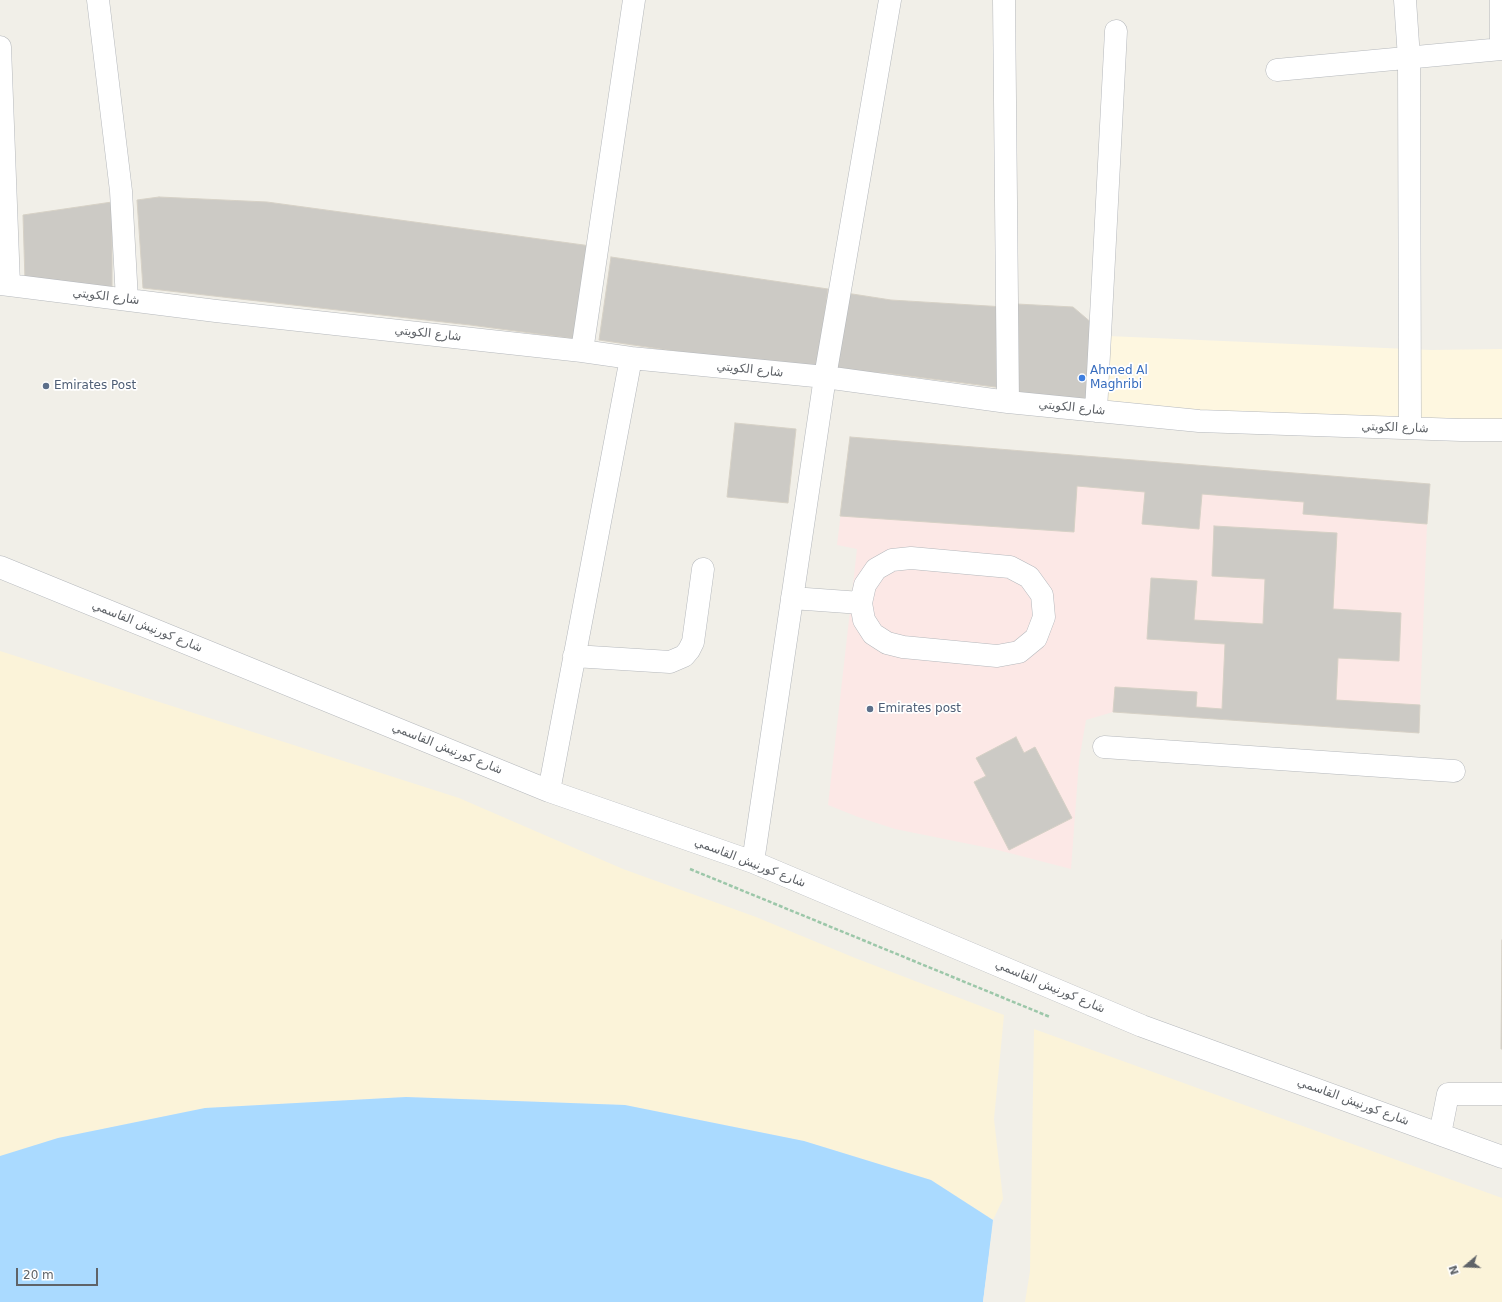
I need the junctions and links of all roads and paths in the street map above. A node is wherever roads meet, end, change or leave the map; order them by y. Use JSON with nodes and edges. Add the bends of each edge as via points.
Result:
{"nodes":[{"id":1,"x":98,"y":0,"type":"edge"},
{"id":2,"x":634,"y":0,"type":"edge"},
{"id":3,"x":890,"y":0,"type":"edge"},
{"id":4,"x":1004,"y":0,"type":"edge"},
{"id":5,"x":1404,"y":0,"type":"edge"},
{"id":6,"x":1500,"y":0,"type":"edge"},
{"id":7,"x":1116,"y":31,"type":"dead end"},
{"id":8,"x":0,"y":47,"type":"edge"},
{"id":9,"x":1502,"y":49,"type":"edge"},
{"id":10,"x":1409,"y":58,"type":"junction"},
{"id":11,"x":1277,"y":70,"type":"dead end"},
{"id":12,"x":4,"y":285,"type":"edge"},
{"id":13,"x":127,"y":300,"type":"junction"},
{"id":14,"x":582,"y":351,"type":"junction"},
{"id":15,"x":631,"y":358,"type":"junction"},
{"id":16,"x":825,"y":377,"type":"junction"},
{"id":17,"x":1008,"y":402,"type":"junction"},
{"id":18,"x":1096,"y":411,"type":"junction"},
{"id":19,"x":1410,"y":428,"type":"junction"},
{"id":20,"x":1502,"y":430,"type":"edge"},
{"id":21,"x":0,"y":567,"type":"edge"},
{"id":22,"x":703,"y":569,"type":"dead end"},
{"id":23,"x":792,"y":598,"type":"junction"},
{"id":24,"x":861,"y":603,"type":"junction"},
{"id":25,"x":574,"y":656,"type":"junction"},
{"id":26,"x":1104,"y":747,"type":"dead end"},
{"id":27,"x":1454,"y":771,"type":"dead end"},
{"id":28,"x":549,"y":791,"type":"junction"},
{"id":29,"x":753,"y":862,"type":"junction"},
{"id":30,"x":684,"y":866,"type":"dead end"},
{"id":31,"x":1058,"y":1020,"type":"dead end"},
{"id":32,"x":1502,"y":1094,"type":"edge"},
{"id":33,"x":1440,"y":1134,"type":"junction"},
{"id":34,"x":1502,"y":1157,"type":"edge"}],
"edges":[{"from":1,"to":13,"type":"street","via":[[121,191]]},
{"from":2,"to":14,"type":"street"},
{"from":3,"to":16,"type":"street"},
{"from":4,"to":17,"type":"street"},
{"from":5,"to":10,"type":"street"},
{"from":6,"to":9,"type":"street"},
{"from":7,"to":18,"type":"street"},
{"from":8,"to":12,"type":"street"},
{"from":9,"to":10,"type":"street"},
{"from":10,"to":11,"type":"street"},
{"from":10,"to":19,"type":"street"},
{"from":12,"to":13,"type":"street","name":"شارع الكويتي"},
{"from":13,"to":14,"type":"street","name":"شارع الكويتي"},
{"from":14,"to":15,"type":"street","name":"شارع الكويتي"},
{"from":15,"to":16,"type":"street","name":"شارع الكويتي"},
{"from":15,"to":25,"type":"street"},
{"from":16,"to":17,"type":"street","name":"شارع الكويتي"},
{"from":16,"to":23,"type":"street"},
{"from":17,"to":18,"type":"street","name":"شارع الكويتي"},
{"from":18,"to":19,"type":"street","name":"شارع الكويتي","via":[[1199,421]]},
{"from":19,"to":20,"type":"street","name":"شارع الكويتي"},
{"from":21,"to":28,"type":"street","name":"شارع كورنيش القاسمي"},
{"from":22,"to":25,"type":"street","via":[[693,642],[684,656],[670,662]]},
{"from":23,"to":24,"type":"street"},
{"from":23,"to":29,"type":"street"},
{"from":24,"to":24,"type":"street","via":[[864,620],[873,634],[887,644],[997,656],[1019,652],[1036,638],[1044,617],[1042,595],[1038,589],[1029,577],[1010,567],[911,558],[892,560],[876,569],[865,585]]},
{"from":25,"to":28,"type":"street"},
{"from":26,"to":27,"type":"street"},
{"from":28,"to":29,"type":"street","name":"شارع كورنيش القاسمي"},
{"from":29,"to":33,"type":"street","name":"شارع كورنيش القاسمي","via":[[1142,1026]]},
{"from":30,"to":31,"type":"path"},
{"from":32,"to":33,"type":"street","via":[[1448,1094]]},
{"from":33,"to":34,"type":"street","name":"شارع كورنيش القاسمي"}]}
